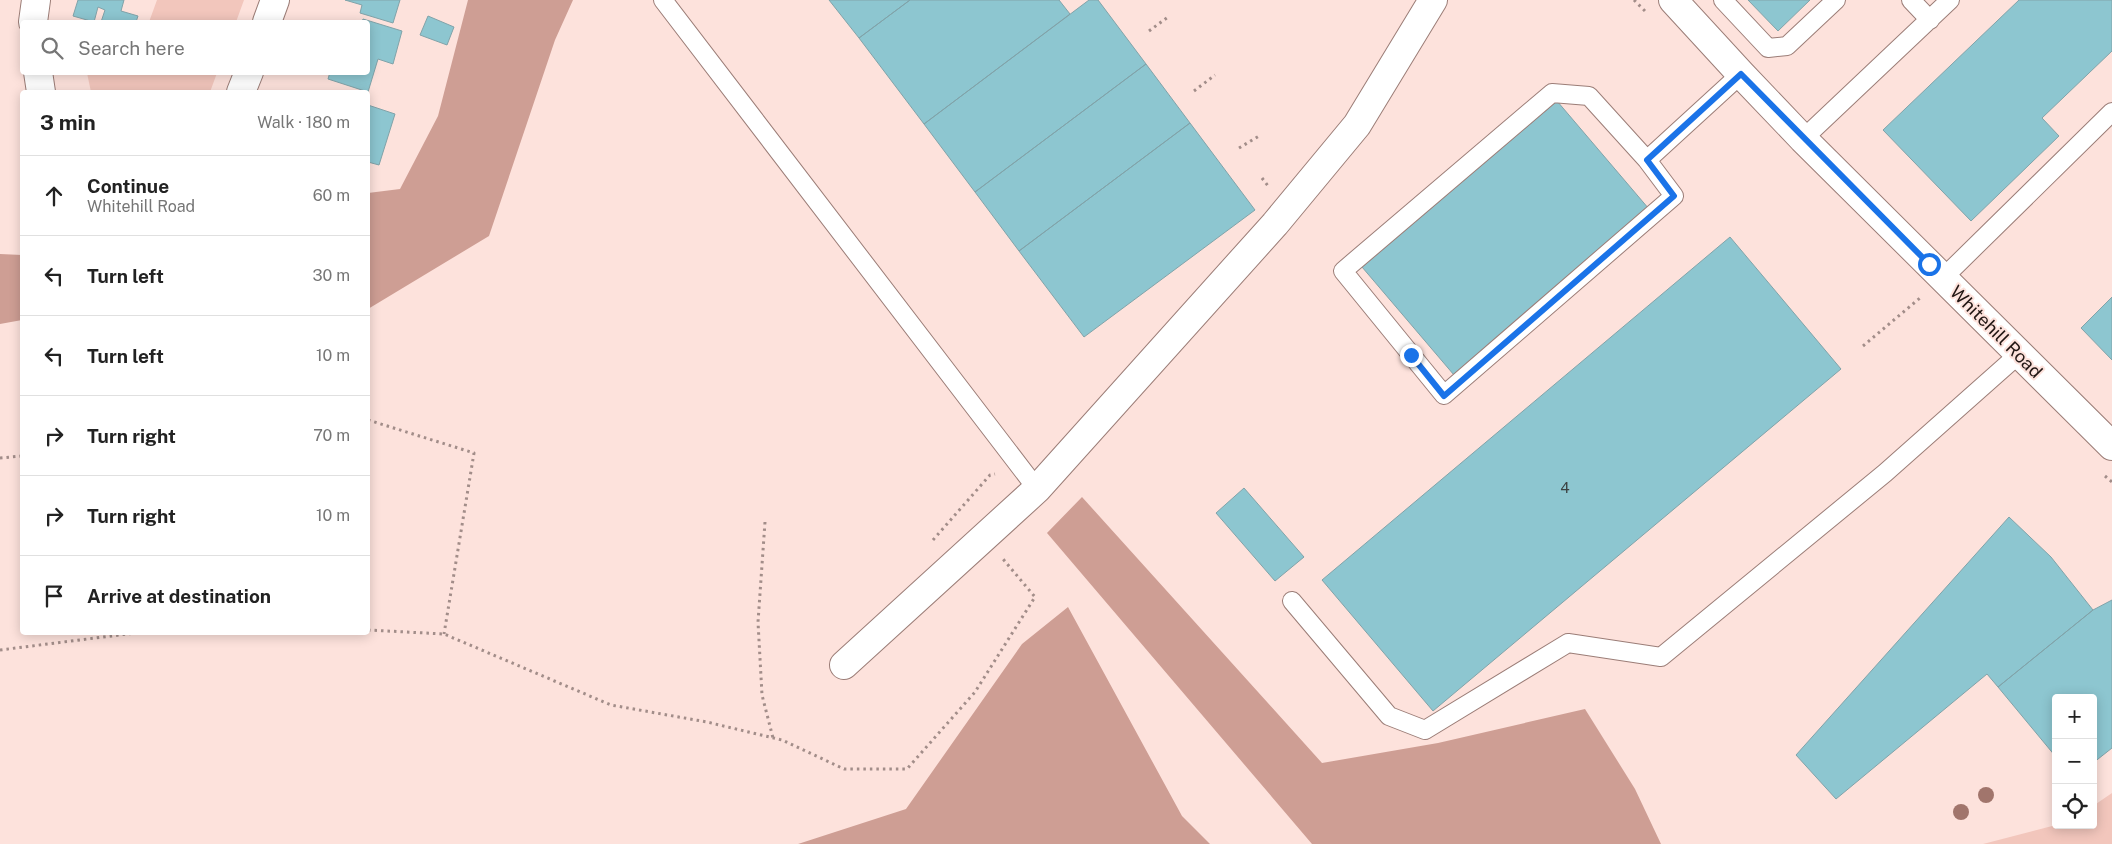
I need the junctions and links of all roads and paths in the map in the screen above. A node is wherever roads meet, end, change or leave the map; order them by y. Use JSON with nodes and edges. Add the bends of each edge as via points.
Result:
{"nodes":[{"id":1,"x":36,"y":0,"type":"edge"},
{"id":2,"x":275,"y":0,"type":"edge"},
{"id":3,"x":664,"y":0,"type":"edge"},
{"id":4,"x":1433,"y":0,"type":"edge"},
{"id":5,"x":1673,"y":0,"type":"edge"},
{"id":6,"x":1723,"y":0,"type":"edge"},
{"id":7,"x":1836,"y":0,"type":"edge"},
{"id":8,"x":1911,"y":0,"type":"edge"},
{"id":9,"x":1950,"y":0,"type":"edge"},
{"id":10,"x":1168,"y":17,"type":"dead end"},
{"id":11,"x":34,"y":20,"type":"edge"},
{"id":12,"x":268,"y":20,"type":"edge"},
{"id":13,"x":1930,"y":20,"type":"junction"},
{"id":14,"x":1149,"y":31,"type":"dead end"},
{"id":15,"x":1741,"y":74,"type":"junction"},
{"id":16,"x":38,"y":75,"type":"edge"},
{"id":17,"x":1215,"y":75,"type":"dead end"},
{"id":18,"x":41,"y":90,"type":"edge"},
{"id":19,"x":1194,"y":91,"type":"dead end"},
{"id":20,"x":2112,"y":112,"type":"edge"},
{"id":21,"x":1259,"y":136,"type":"dead end"},
{"id":22,"x":1803,"y":139,"type":"junction"},
{"id":23,"x":1239,"y":148,"type":"dead end"},
{"id":24,"x":1647,"y":160,"type":"junction"},
{"id":25,"x":1943,"y":278,"type":"junction"},
{"id":26,"x":1863,"y":346,"type":"dead end"},
{"id":27,"x":2018,"y":355,"type":"junction"},
{"id":28,"x":370,"y":421,"type":"edge"},
{"id":29,"x":2112,"y":446,"type":"edge"},
{"id":30,"x":20,"y":456,"type":"edge"},
{"id":31,"x":0,"y":458,"type":"edge"},
{"id":32,"x":1037,"y":489,"type":"junction"},
{"id":33,"x":765,"y":522,"type":"dead end"},
{"id":34,"x":985,"y":537,"type":"junction"},
{"id":35,"x":1292,"y":601,"type":"dead end"},
{"id":36,"x":370,"y":630,"type":"edge"},
{"id":37,"x":444,"y":634,"type":"junction"},
{"id":38,"x":119,"y":635,"type":"edge"},
{"id":39,"x":0,"y":650,"type":"edge"},
{"id":40,"x":844,"y":665,"type":"dead end"},
{"id":41,"x":773,"y":738,"type":"junction"}],
"edges":[{"from":1,"to":11,"type":"street"},
{"from":2,"to":12,"type":"street"},
{"from":3,"to":32,"type":"lane"},
{"from":4,"to":32,"type":"street","via":[[1358,125],[1275,224]]},
{"from":5,"to":15,"type":"street","name":"Whitehill Road"},
{"from":6,"to":7,"type":"lane","via":[[1768,48],[1787,46]]},
{"from":8,"to":13,"type":"lane"},
{"from":9,"to":13,"type":"lane"},
{"from":10,"to":14,"type":"path"},
{"from":13,"to":22,"type":"lane"},
{"from":15,"to":22,"type":"street","name":"Whitehill Road"},
{"from":15,"to":24,"type":"lane"},
{"from":16,"to":18,"type":"street"},
{"from":17,"to":19,"type":"path"},
{"from":20,"to":25,"type":"lane"},
{"from":21,"to":23,"type":"path"},
{"from":22,"to":25,"type":"street","name":"Whitehill Road"},
{"from":24,"to":24,"type":"lane","via":[[1674,196],[1444,396],[1343,271],[1552,93],[1590,96]]},
{"from":25,"to":26,"type":"path"},
{"from":25,"to":27,"type":"street","name":"Whitehill Road"},
{"from":27,"to":29,"type":"street","name":"Whitehill Road"},
{"from":27,"to":35,"type":"lane","via":[[1885,473],[1661,657],[1568,643],[1425,730],[1390,716]]},
{"from":28,"to":37,"type":"path","via":[[474,454]]},
{"from":30,"to":31,"type":"path"},
{"from":32,"to":34,"type":"street"},
{"from":33,"to":41,"type":"path","via":[[758,622],[762,695]]},
{"from":34,"to":40,"type":"street"},
{"from":34,"to":41,"type":"path","via":[[1035,597],[975,692],[907,769],[844,769]]},
{"from":36,"to":37,"type":"path"},
{"from":37,"to":41,"type":"path","via":[[611,705],[708,722]]},
{"from":38,"to":39,"type":"path"}]}
